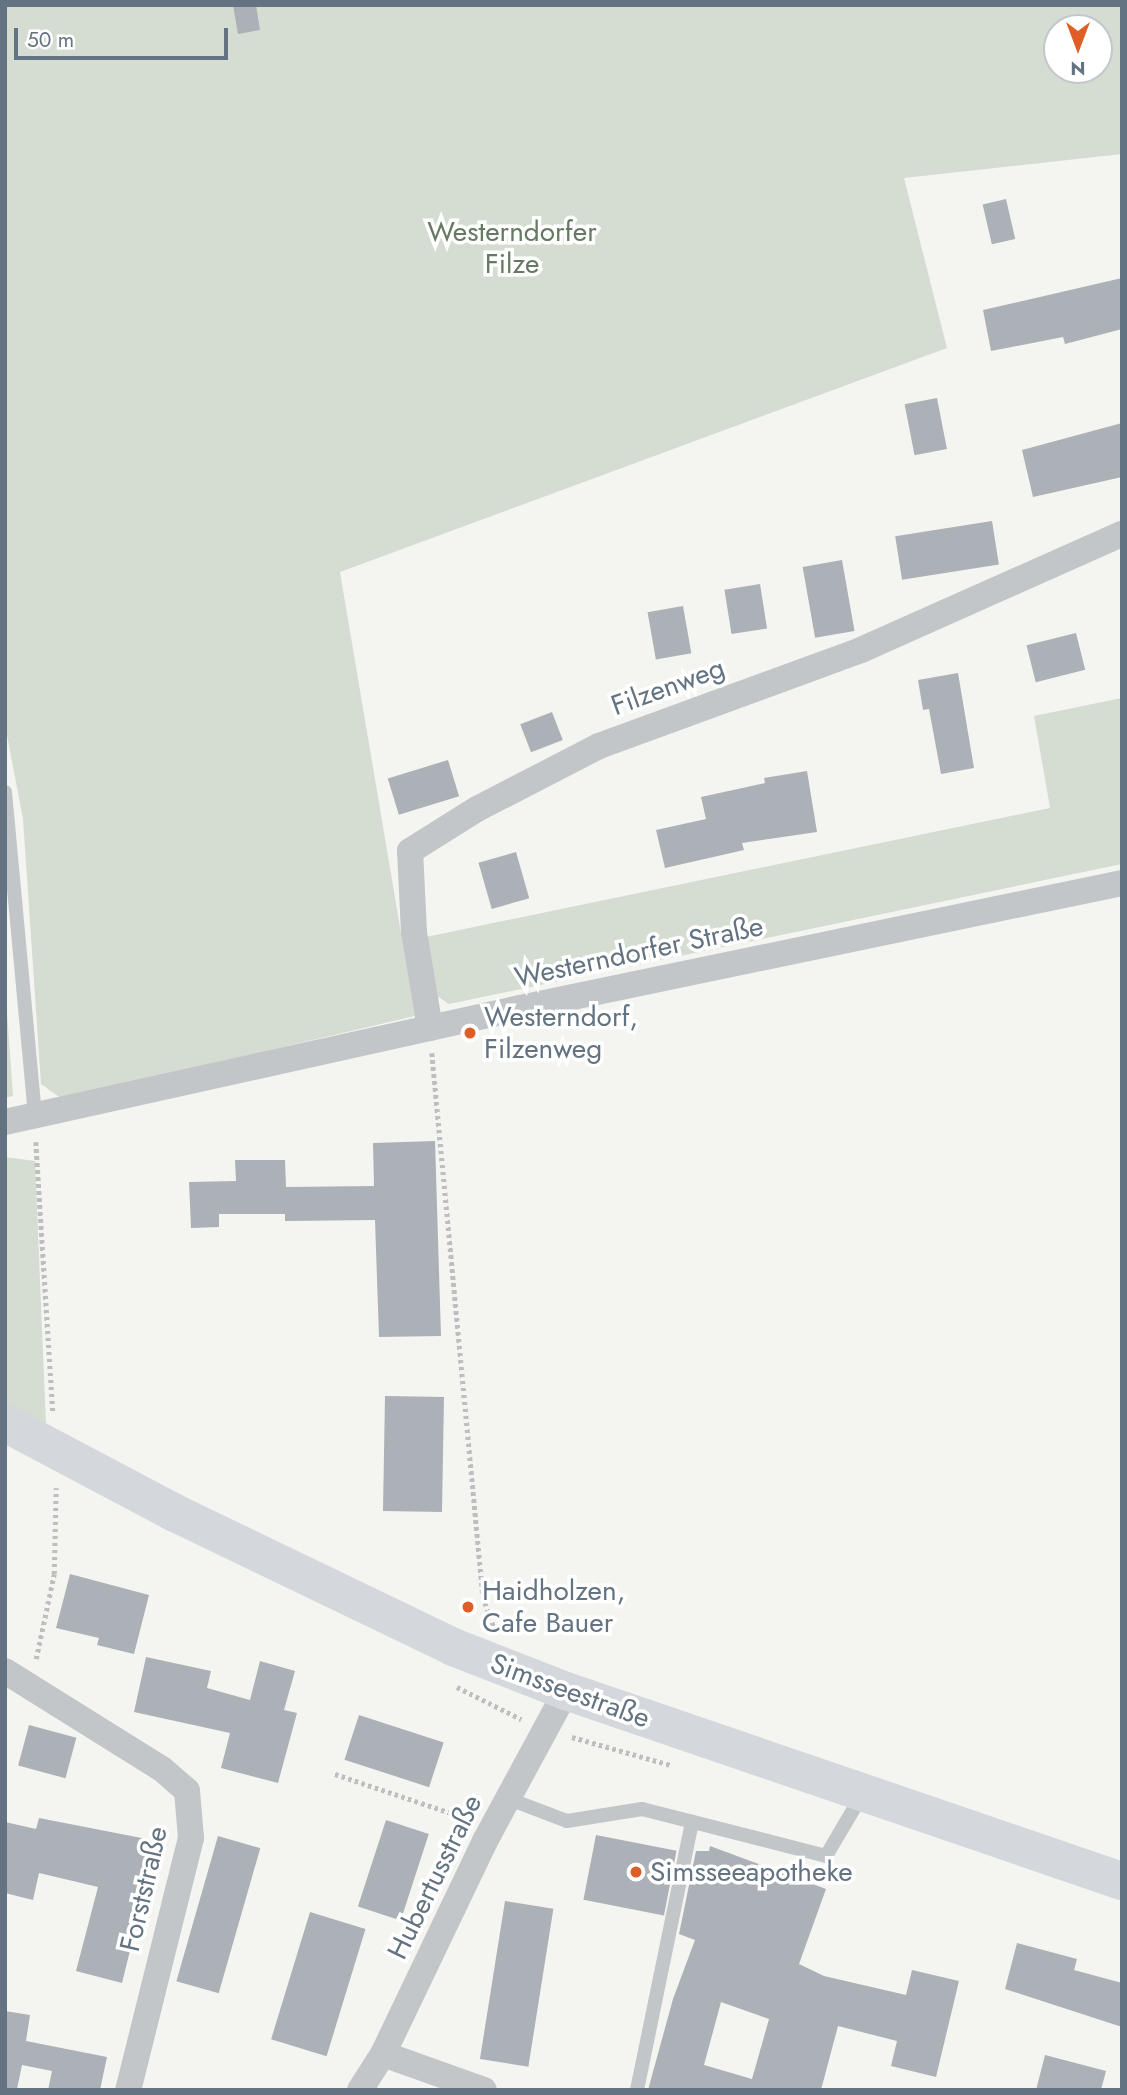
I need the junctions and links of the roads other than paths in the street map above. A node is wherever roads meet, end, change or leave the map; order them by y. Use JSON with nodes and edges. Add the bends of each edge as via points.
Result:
{"nodes":[{"id":1,"x":1122,"y":534,"type":"edge"},
{"id":2,"x":5,"y":792,"type":"edge"},
{"id":3,"x":1122,"y":883,"type":"edge"},
{"id":4,"x":430,"y":1028,"type":"junction"},
{"id":5,"x":35,"y":1116,"type":"junction"},
{"id":6,"x":5,"y":1122,"type":"edge"},
{"id":7,"x":5,"y":1423,"type":"edge"},
{"id":8,"x":5,"y":1671,"type":"edge"},
{"id":9,"x":566,"y":1691,"type":"junction"},
{"id":10,"x":863,"y":1794,"type":"junction"},
{"id":11,"x":509,"y":1799,"type":"junction"},
{"id":12,"x":692,"y":1822,"type":"junction"},
{"id":13,"x":1122,"y":1881,"type":"edge"},
{"id":14,"x":383,"y":2054,"type":"junction"},
{"id":15,"x":128,"y":2090,"type":"edge"},
{"id":16,"x":360,"y":2090,"type":"edge"},
{"id":17,"x":484,"y":2090,"type":"edge"},
{"id":18,"x":637,"y":2090,"type":"edge"}],
"edges":[{"from":1,"to":4,"type":"street","name":"Filzenweg","via":[[861,650],[599,746],[478,809],[410,851],[414,932]]},
{"from":2,"to":5,"type":"lane"},
{"from":3,"to":4,"type":"street","name":"Westerndorfer Straße"},
{"from":4,"to":5,"type":"street","name":"Westerndorfer Straße"},
{"from":5,"to":6,"type":"street","name":"Westerndorfer Straße"},
{"from":7,"to":9,"type":"main road","name":"Simsseestraße","via":[[399,1622]]},
{"from":8,"to":15,"type":"street","name":"Forststraße","via":[[162,1769],[187,1791],[191,1838]]},
{"from":9,"to":10,"type":"main road","name":"Simsseestraße"},
{"from":9,"to":11,"type":"street","name":"Hubertusstraße"},
{"from":10,"to":12,"type":"lane","via":[[826,1856]]},
{"from":10,"to":13,"type":"main road","name":"Simsseestraße"},
{"from":11,"to":12,"type":"lane","via":[[567,1821],[642,1809]]},
{"from":11,"to":14,"type":"street","name":"Hubertusstraße"},
{"from":12,"to":18,"type":"lane"},
{"from":14,"to":16,"type":"street","name":"Hubertusstraße"},
{"from":14,"to":17,"type":"street"}]}
